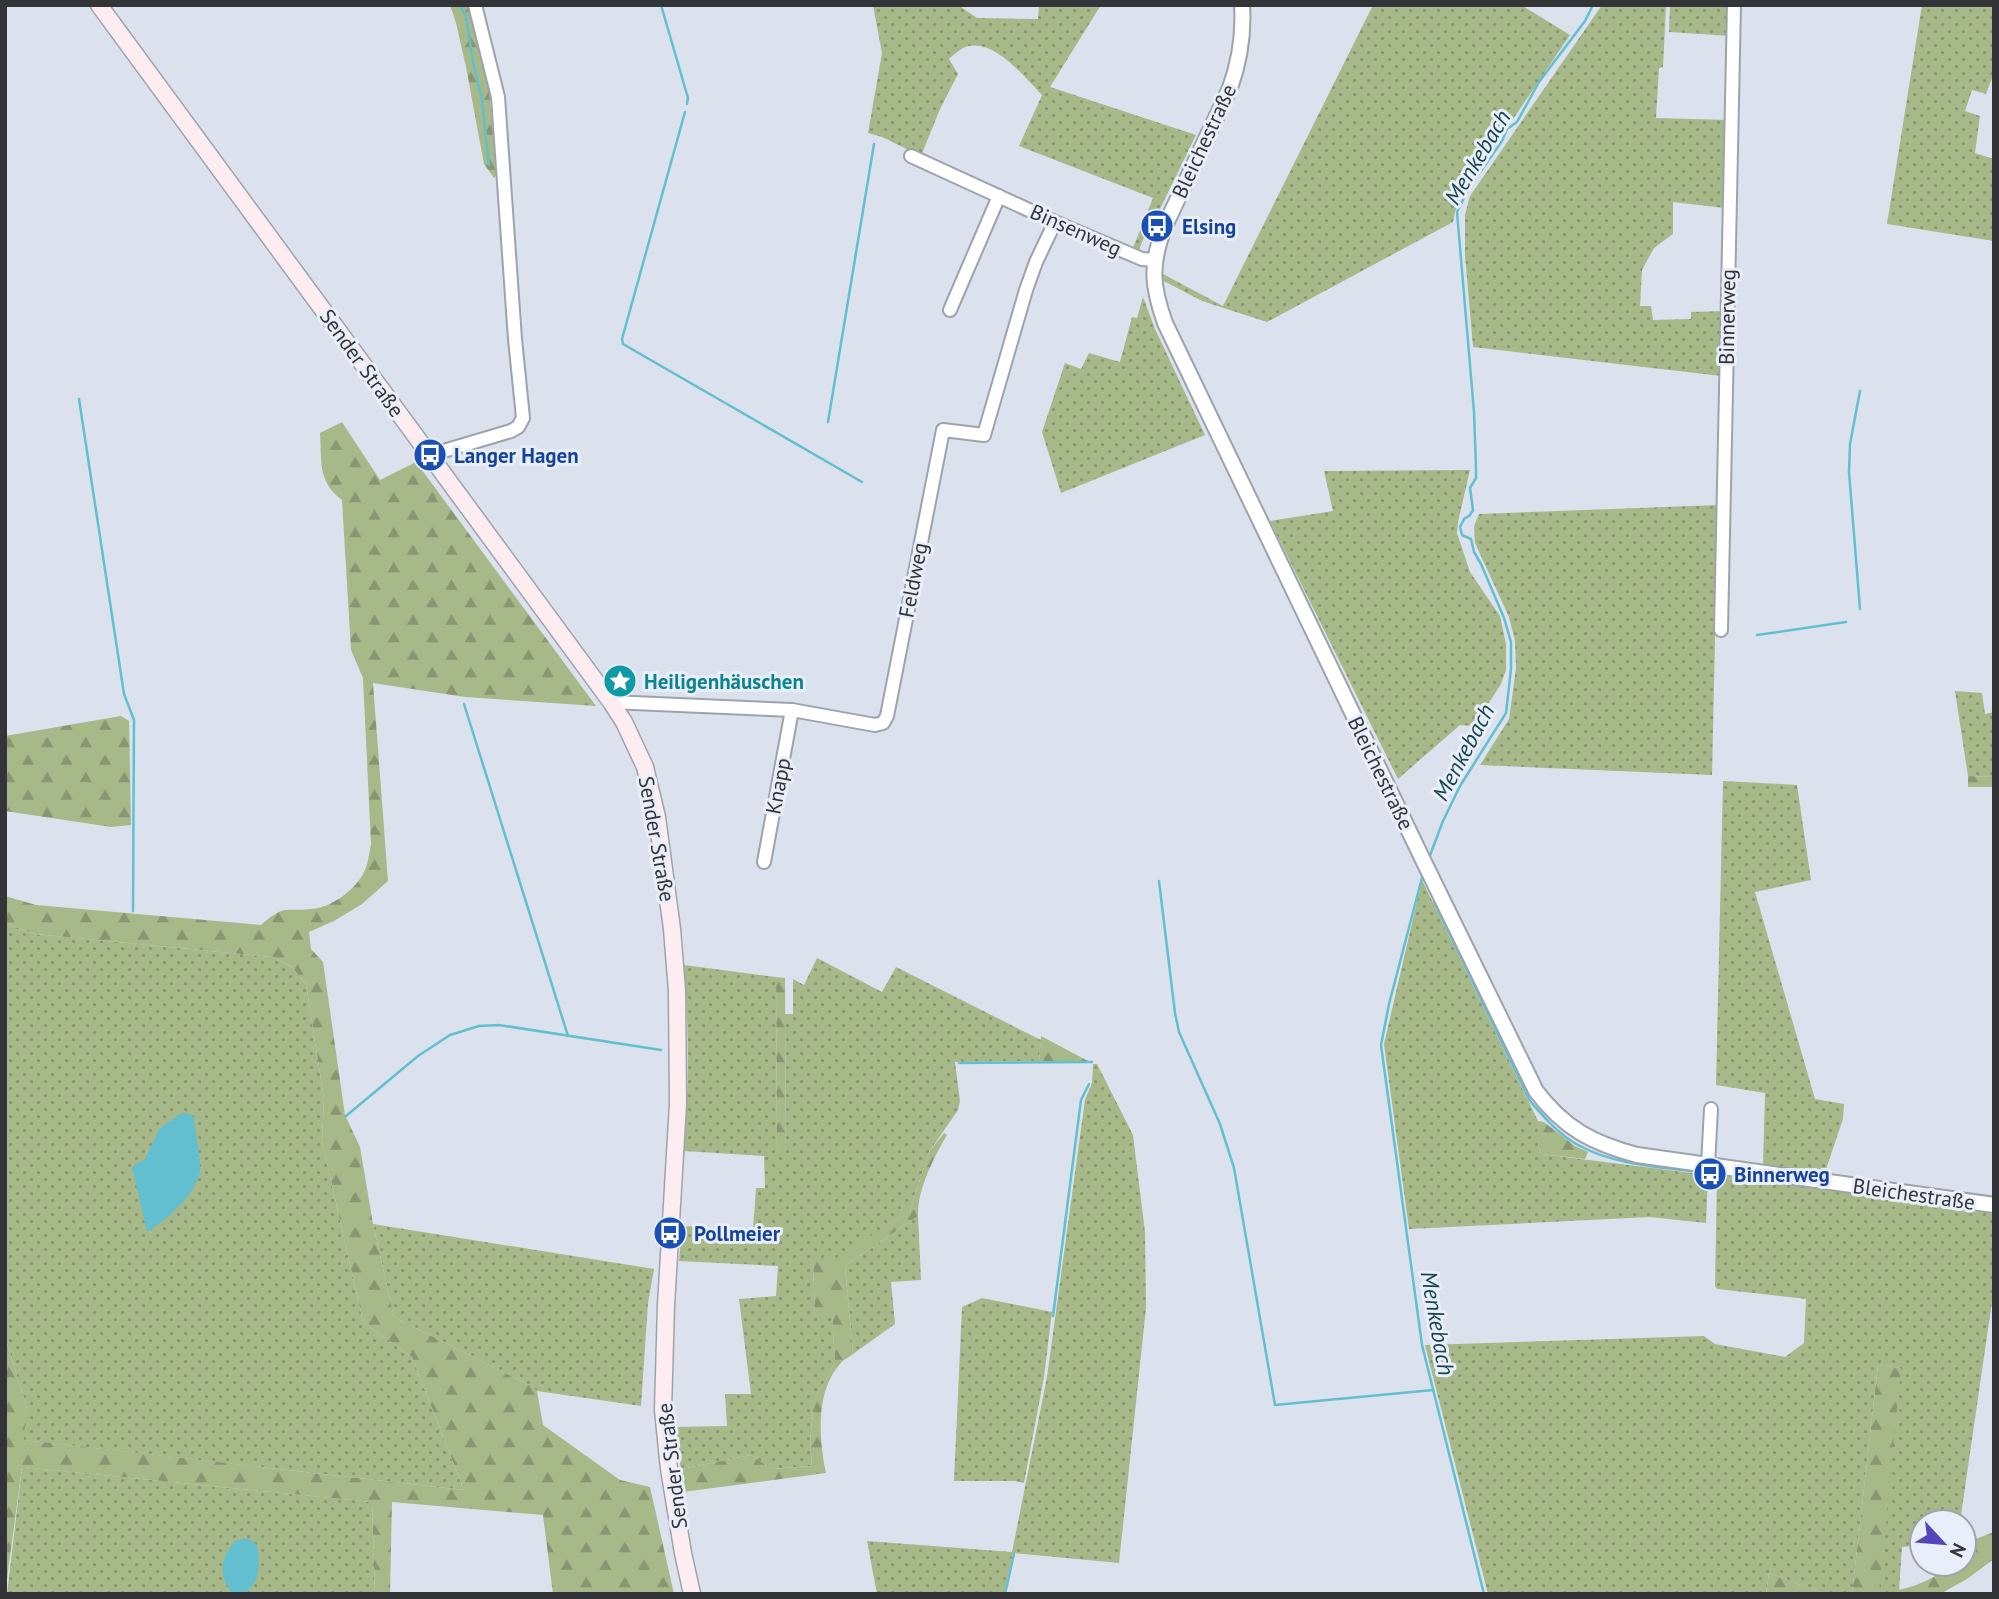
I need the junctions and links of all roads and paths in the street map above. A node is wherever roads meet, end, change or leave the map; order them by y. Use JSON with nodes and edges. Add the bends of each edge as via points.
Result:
{"nodes":[{"id":1,"x":99,"y":5,"type":"edge"},
{"id":2,"x":475,"y":5,"type":"edge"},
{"id":3,"x":1242,"y":5,"type":"edge"},
{"id":4,"x":1734,"y":5,"type":"edge"},
{"id":5,"x":911,"y":156,"type":"dead end"},
{"id":6,"x":999,"y":196,"type":"junction"},
{"id":7,"x":1055,"y":222,"type":"junction"},
{"id":8,"x":1154,"y":260,"type":"junction"},
{"id":9,"x":950,"y":310,"type":"dead end"},
{"id":10,"x":430,"y":455,"type":"junction"},
{"id":11,"x":1721,"y":630,"type":"dead end"},
{"id":12,"x":611,"y":702,"type":"junction"},
{"id":13,"x":792,"y":710,"type":"junction"},
{"id":14,"x":764,"y":862,"type":"dead end"},
{"id":15,"x":1711,"y":1110,"type":"dead end"},
{"id":16,"x":1708,"y":1165,"type":"junction"},
{"id":17,"x":1994,"y":1205,"type":"edge"},
{"id":18,"x":692,"y":1594,"type":"edge"}],
"edges":[{"from":1,"to":10,"type":"main road","name":"Sender Straße"},
{"from":2,"to":10,"type":"street","via":[[498,97],[523,418],[510,431]]},
{"from":3,"to":8,"type":"street","name":"Bleichestraße","via":[[1242,43],[1230,88],[1164,228]]},
{"from":4,"to":11,"type":"street","name":"Binnerweg"},
{"from":5,"to":6,"type":"street","name":"Binsenweg"},
{"from":6,"to":7,"type":"street","name":"Binsenweg"},
{"from":6,"to":9,"type":"street"},
{"from":7,"to":8,"type":"street","name":"Binsenweg"},
{"from":7,"to":13,"type":"street","name":"Feldweg","via":[[1026,290],[984,435],[943,430],[887,716],[875,725]]},
{"from":8,"to":16,"type":"street","name":"Bleichestraße","via":[[1154,281],[1165,323],[1536,1091],[1581,1134],[1613,1148]]},
{"from":10,"to":12,"type":"main road","name":"Sender Straße"},
{"from":12,"to":13,"type":"street","name":"Feldweg"},
{"from":12,"to":18,"type":"main road","name":"Sender Straße","via":[[645,767],[657,817],[672,929],[678,1104],[663,1410]]},
{"from":13,"to":14,"type":"street","name":"Knapp"},
{"from":15,"to":16,"type":"street"},
{"from":16,"to":17,"type":"street","name":"Bleichestraße"}]}
